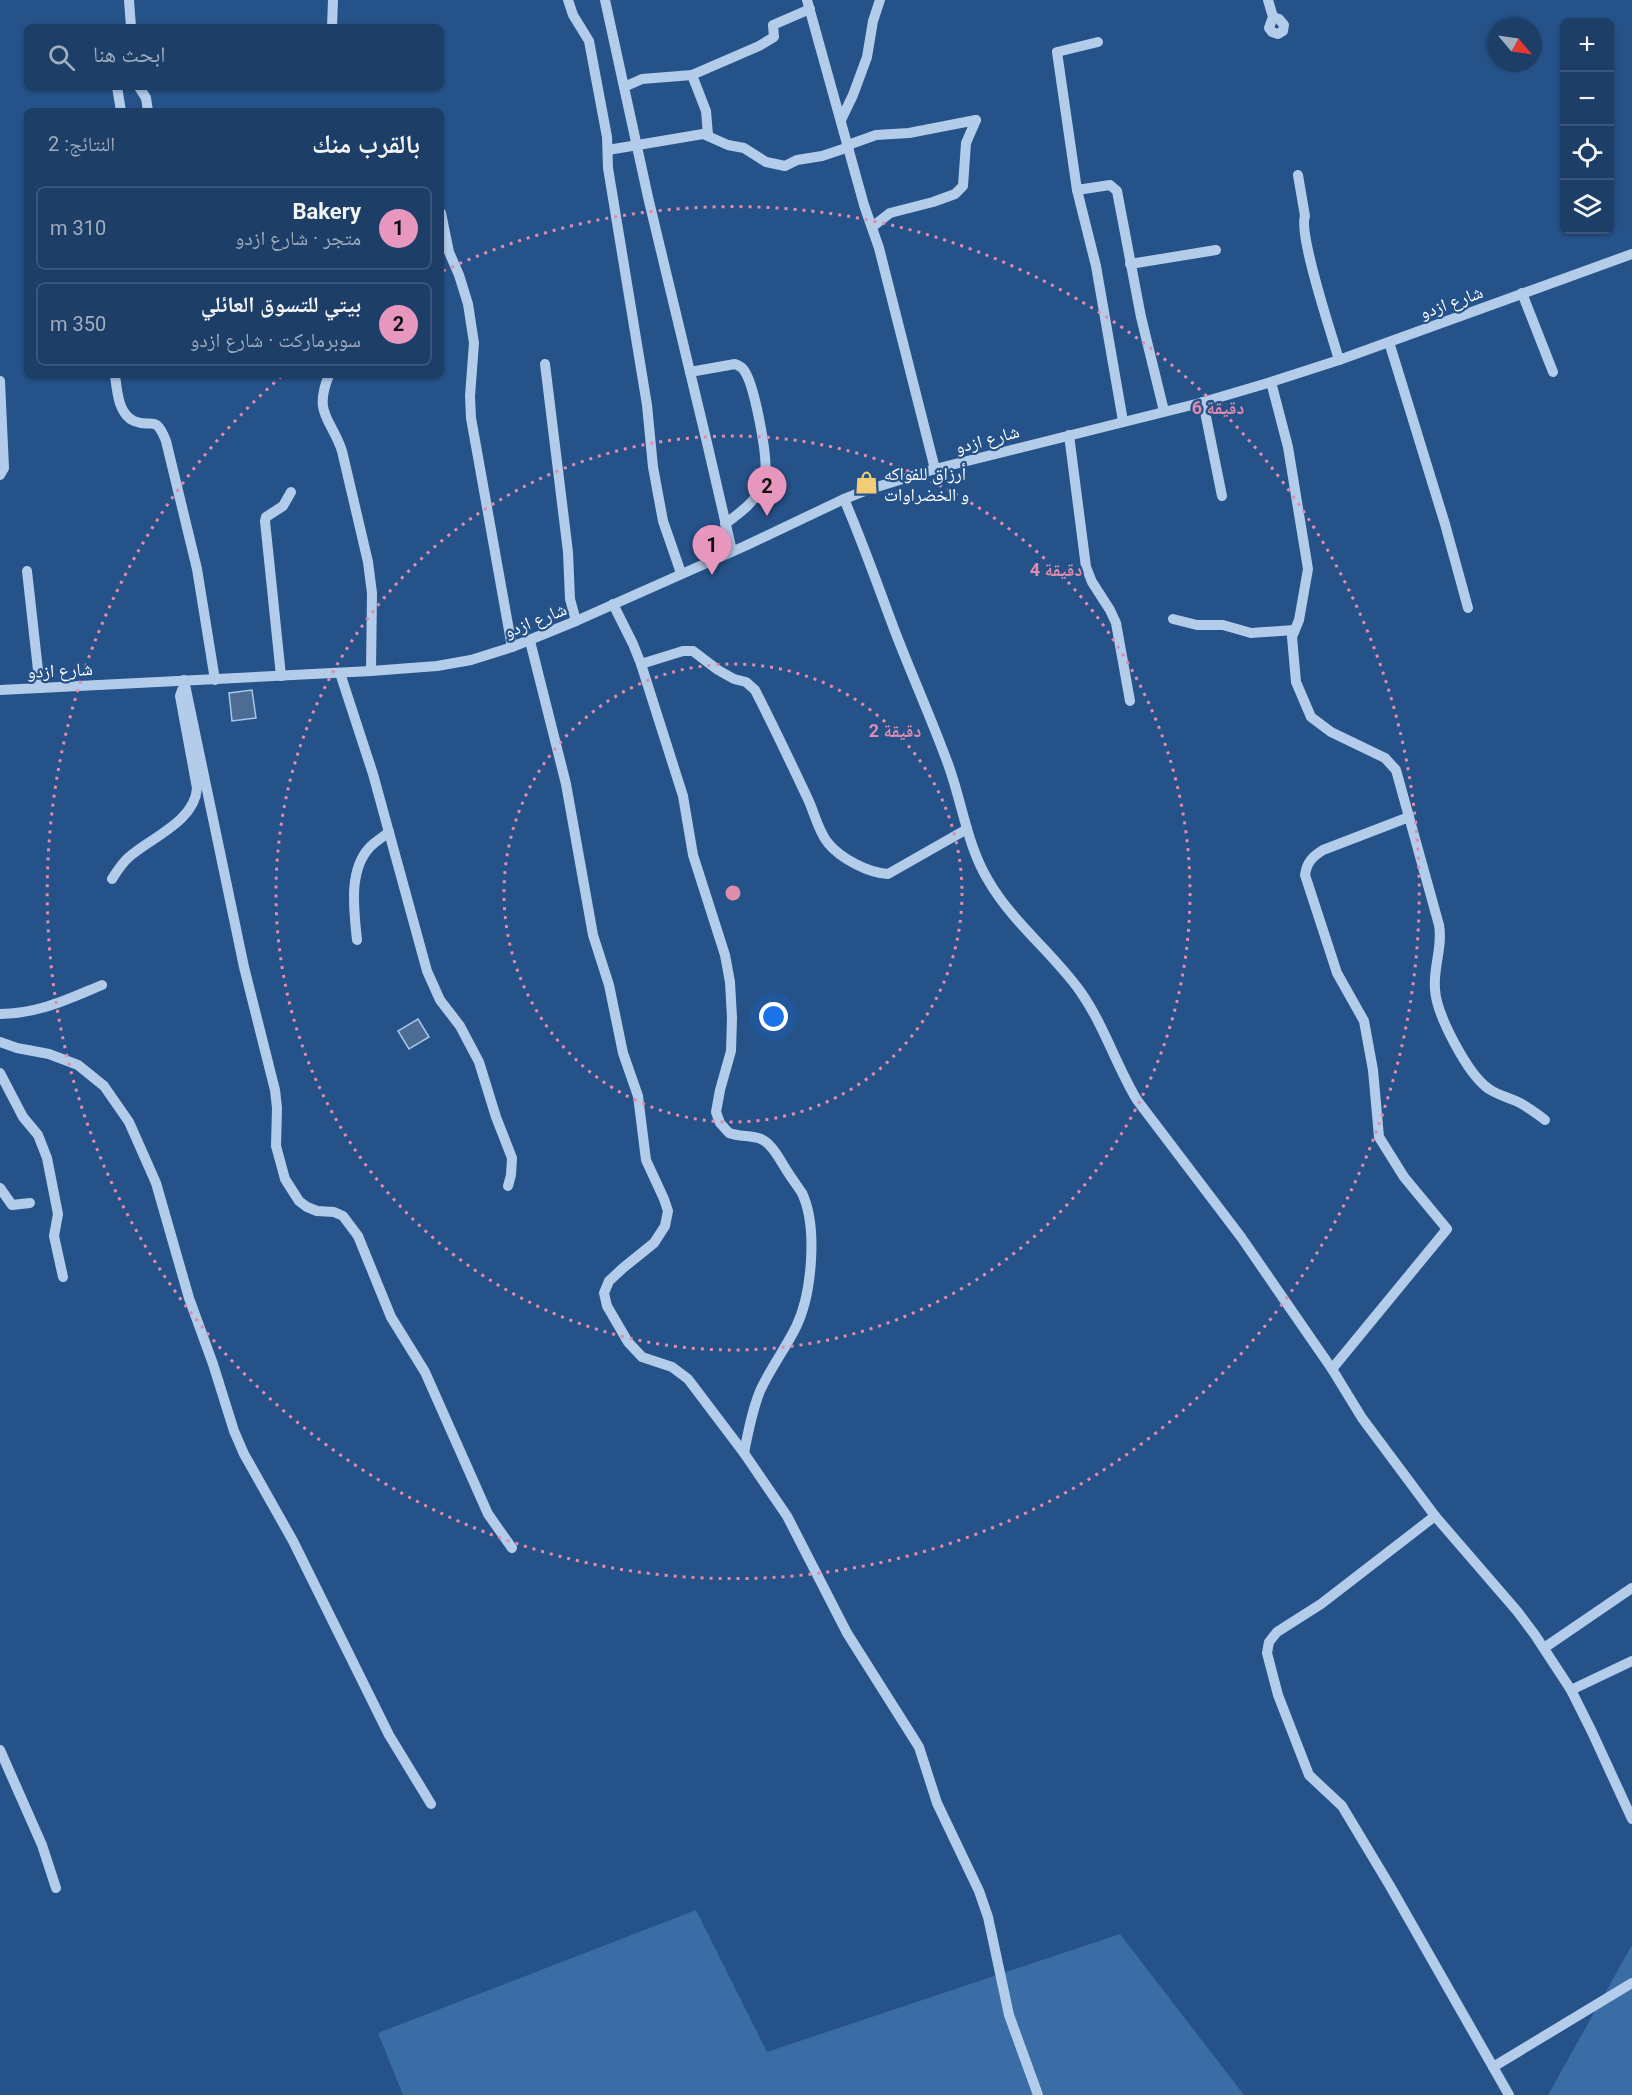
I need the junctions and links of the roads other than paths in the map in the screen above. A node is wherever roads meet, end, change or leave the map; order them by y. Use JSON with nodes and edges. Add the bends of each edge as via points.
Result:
{"nodes":[{"id":1,"x":129,"y":0,"type":"edge"},
{"id":2,"x":333,"y":0,"type":"edge"},
{"id":3,"x":568,"y":0,"type":"edge"},
{"id":4,"x":605,"y":0,"type":"edge"},
{"id":5,"x":880,"y":0,"type":"edge"},
{"id":6,"x":1268,"y":0,"type":"edge"},
{"id":7,"x":808,"y":5,"type":"edge"},
{"id":8,"x":1273,"y":17,"type":"dead end"},
{"id":9,"x":131,"y":24,"type":"edge"},
{"id":10,"x":333,"y":24,"type":"edge"},
{"id":11,"x":1098,"y":42,"type":"dead end"},
{"id":12,"x":692,"y":75,"type":"junction"},
{"id":13,"x":624,"y":87,"type":"junction"},
{"id":14,"x":117,"y":90,"type":"edge"},
{"id":15,"x":142,"y":90,"type":"edge"},
{"id":16,"x":120,"y":108,"type":"edge"},
{"id":17,"x":148,"y":108,"type":"edge"},
{"id":18,"x":841,"y":120,"type":"junction"},
{"id":19,"x":708,"y":135,"type":"junction"},
{"id":20,"x":636,"y":145,"type":"junction"},
{"id":21,"x":849,"y":146,"type":"junction"},
{"id":22,"x":608,"y":150,"type":"junction"},
{"id":23,"x":1298,"y":175,"type":"dead end"},
{"id":24,"x":1077,"y":190,"type":"junction"},
{"id":25,"x":872,"y":227,"type":"junction"},
{"id":26,"x":444,"y":234,"type":"edge"},
{"id":27,"x":1216,"y":250,"type":"dead end"},
{"id":28,"x":1632,"y":254,"type":"edge"},
{"id":29,"x":1130,"y":264,"type":"junction"},
{"id":30,"x":1522,"y":293,"type":"junction"},
{"id":31,"x":1389,"y":342,"type":"junction"},
{"id":32,"x":1339,"y":360,"type":"junction"},
{"id":33,"x":545,"y":364,"type":"dead end"},
{"id":34,"x":690,"y":372,"type":"junction"},
{"id":35,"x":1553,"y":372,"type":"dead end"},
{"id":36,"x":115,"y":378,"type":"edge"},
{"id":37,"x":328,"y":378,"type":"edge"},
{"id":38,"x":0,"y":381,"type":"edge"},
{"id":39,"x":1271,"y":382,"type":"junction"},
{"id":40,"x":1203,"y":402,"type":"junction"},
{"id":41,"x":1164,"y":411,"type":"junction"},
{"id":42,"x":1123,"y":421,"type":"junction"},
{"id":43,"x":1069,"y":435,"type":"junction"},
{"id":44,"x":935,"y":469,"type":"junction"},
{"id":45,"x":0,"y":475,"type":"edge"},
{"id":46,"x":291,"y":492,"type":"dead end"},
{"id":47,"x":1222,"y":496,"type":"dead end"},
{"id":48,"x":844,"y":499,"type":"junction"},
{"id":49,"x":725,"y":525,"type":"junction"},
{"id":50,"x":732,"y":551,"type":"junction"},
{"id":51,"x":27,"y":571,"type":"dead end"},
{"id":52,"x":681,"y":573,"type":"junction"},
{"id":53,"x":613,"y":604,"type":"junction"},
{"id":54,"x":1468,"y":608,"type":"dead end"},
{"id":55,"x":1173,"y":619,"type":"dead end"},
{"id":56,"x":576,"y":621,"type":"junction"},
{"id":57,"x":1294,"y":630,"type":"junction"},
{"id":58,"x":530,"y":641,"type":"junction"},
{"id":59,"x":512,"y":647,"type":"junction"},
{"id":60,"x":641,"y":664,"type":"junction"},
{"id":61,"x":371,"y":671,"type":"junction"},
{"id":62,"x":340,"y":673,"type":"junction"},
{"id":63,"x":281,"y":676,"type":"junction"},
{"id":64,"x":215,"y":680,"type":"junction"},
{"id":65,"x":185,"y":685,"type":"junction"},
{"id":66,"x":40,"y":688,"type":"junction"},
{"id":67,"x":0,"y":690,"type":"edge"},
{"id":68,"x":1131,"y":701,"type":"dead end"},
{"id":69,"x":1409,"y":818,"type":"junction"},
{"id":70,"x":967,"y":829,"type":"junction"},
{"id":71,"x":390,"y":832,"type":"junction"},
{"id":72,"x":112,"y":879,"type":"dead end"},
{"id":73,"x":357,"y":940,"type":"dead end"},
{"id":74,"x":102,"y":985,"type":"dead end"},
{"id":75,"x":0,"y":1014,"type":"edge"},
{"id":76,"x":0,"y":1042,"type":"edge"},
{"id":77,"x":0,"y":1073,"type":"edge"},
{"id":78,"x":1545,"y":1120,"type":"dead end"},
{"id":79,"x":508,"y":1186,"type":"dead end"},
{"id":80,"x":0,"y":1188,"type":"edge"},
{"id":81,"x":30,"y":1203,"type":"dead end"},
{"id":82,"x":63,"y":1277,"type":"dead end"},
{"id":83,"x":1332,"y":1369,"type":"junction"},
{"id":84,"x":744,"y":1453,"type":"junction"},
{"id":85,"x":1435,"y":1516,"type":"junction"},
{"id":86,"x":513,"y":1548,"type":"dead end"},
{"id":87,"x":1632,"y":1588,"type":"edge"},
{"id":88,"x":1544,"y":1648,"type":"junction"},
{"id":89,"x":1632,"y":1661,"type":"edge"},
{"id":90,"x":1571,"y":1690,"type":"junction"},
{"id":91,"x":0,"y":1750,"type":"edge"},
{"id":92,"x":431,"y":1804,"type":"dead end"},
{"id":93,"x":1632,"y":1818,"type":"edge"},
{"id":94,"x":56,"y":1888,"type":"dead end"},
{"id":95,"x":1632,"y":1983,"type":"edge"},
{"id":96,"x":1493,"y":2067,"type":"junction"},
{"id":97,"x":1038,"y":2095,"type":"edge"},
{"id":98,"x":1509,"y":2095,"type":"edge"}],
"edges":[{"from":1,"to":9,"type":"street"},
{"from":2,"to":10,"type":"street"},
{"from":3,"to":22,"type":"street","via":[[589,41]]},
{"from":4,"to":13,"type":"street"},
{"from":5,"to":18,"type":"street","via":[[867,57]]},
{"from":6,"to":8,"type":"street"},
{"from":7,"to":12,"type":"street","via":[[773,25],[774,38]]},
{"from":7,"to":18,"type":"street"},
{"from":11,"to":24,"type":"street","via":[[1057,52]]},
{"from":12,"to":13,"type":"street","via":[[642,79]]},
{"from":12,"to":19,"type":"street","via":[[706,111]]},
{"from":13,"to":20,"type":"street"},
{"from":14,"to":16,"type":"street"},
{"from":15,"to":17,"type":"street"},
{"from":18,"to":21,"type":"street"},
{"from":19,"to":20,"type":"street"},
{"from":19,"to":21,"type":"street","via":[[744,148],[757,158],[785,166]]},
{"from":20,"to":22,"type":"street"},
{"from":20,"to":34,"type":"street"},
{"from":21,"to":25,"type":"street"},
{"from":21,"to":25,"type":"street","via":[[876,135],[920,132],[976,120],[966,143],[963,186],[955,194],[890,213]]},
{"from":22,"to":52,"type":"street","via":[[653,466],[663,520]]},
{"from":23,"to":32,"type":"street","via":[[1306,243]]},
{"from":24,"to":29,"type":"street","via":[[1110,185],[1117,191]]},
{"from":24,"to":42,"type":"street","via":[[1096,266]]},
{"from":25,"to":44,"type":"street"},
{"from":26,"to":59,"type":"street","via":[[468,304],[474,343],[471,418]]},
{"from":27,"to":29,"type":"street"},
{"from":28,"to":30,"type":"street","name":"شارع ازدو"},
{"from":29,"to":41,"type":"street"},
{"from":30,"to":31,"type":"street","name":"شارع ازدو"},
{"from":30,"to":35,"type":"street"},
{"from":31,"to":32,"type":"street","name":"شارع ازدو"},
{"from":31,"to":54,"type":"street"},
{"from":32,"to":39,"type":"street","name":"شارع ازدو"},
{"from":33,"to":56,"type":"street","via":[[570,599]]},
{"from":34,"to":49,"type":"street"},
{"from":34,"to":49,"type":"street","via":[[735,364],[743,369],[758,417],[765,475],[759,491]]},
{"from":36,"to":64,"type":"street","via":[[128,417],[157,425],[166,441],[197,569]]},
{"from":37,"to":61,"type":"street","via":[[323,397],[325,417],[342,451],[368,562],[372,593]]},
{"from":38,"to":45,"type":"street","via":[[4,468]]},
{"from":39,"to":40,"type":"street","name":"شارع ازدو"},
{"from":39,"to":57,"type":"street","via":[[1288,447],[1308,569]]},
{"from":40,"to":41,"type":"street","name":"شارع ازدو"},
{"from":40,"to":47,"type":"street"},
{"from":41,"to":42,"type":"street","name":"شارع ازدو"},
{"from":42,"to":43,"type":"street","name":"شارع ازدو"},
{"from":43,"to":44,"type":"street","name":"شارع ازدو"},
{"from":43,"to":68,"type":"street","via":[[1086,567],[1116,623]]},
{"from":44,"to":48,"type":"street","name":"شارع ازدو"},
{"from":46,"to":63,"type":"street","via":[[283,506],[265,521]]},
{"from":48,"to":50,"type":"street","name":"شارع ازدو"},
{"from":48,"to":70,"type":"street","via":[[957,787]]},
{"from":49,"to":50,"type":"street"},
{"from":50,"to":52,"type":"street","name":"شارع ازدو"},
{"from":51,"to":66,"type":"street"},
{"from":52,"to":53,"type":"street","name":"شارع ازدو"},
{"from":53,"to":56,"type":"street","name":"شارع ازدو"},
{"from":53,"to":60,"type":"street"},
{"from":55,"to":57,"type":"street","via":[[1243,632]]},
{"from":56,"to":58,"type":"street","name":"شارع ازدو"},
{"from":57,"to":69,"type":"street","via":[[1296,682],[1311,717],[1331,732],[1385,758],[1396,770]]},
{"from":58,"to":59,"type":"street","name":"شارع ازدو"},
{"from":58,"to":84,"type":"street","via":[[566,784],[593,935],[638,1096],[646,1160],[668,1211],[665,1226],[654,1244],[609,1281],[604,1293],[607,1306],[628,1342],[642,1357],[672,1367],[688,1379]]},
{"from":59,"to":61,"type":"street","name":"شارع ازدو","via":[[437,666]]},
{"from":60,"to":70,"type":"street","via":[[693,651],[734,680],[750,685],[827,842],[867,868],[888,874]]},
{"from":60,"to":84,"type":"street","via":[[683,796],[693,855],[730,982],[730,1051],[716,1112],[729,1133],[767,1143],[802,1194],[808,1216],[810,1280],[805,1306],[760,1392]]},
{"from":61,"to":62,"type":"street","name":"شارع ازدو"},
{"from":62,"to":63,"type":"street","name":"شارع ازدو"},
{"from":62,"to":71,"type":"street"},
{"from":63,"to":64,"type":"street","name":"شارع ازدو"},
{"from":64,"to":65,"type":"street","name":"شارع ازدو"},
{"from":65,"to":66,"type":"street","name":"شارع ازدو"},
{"from":65,"to":72,"type":"street","via":[[180,696],[195,770],[195,799],[175,823],[128,858]]},
{"from":65,"to":86,"type":"street","via":[[244,967],[275,1090],[276,1146],[285,1179],[299,1201],[317,1211],[343,1216],[358,1236],[390,1317],[425,1372],[488,1514]]},
{"from":66,"to":67,"type":"street","name":"شارع ازدو"},
{"from":69,"to":78,"type":"street","via":[[1441,936],[1435,990],[1445,1026],[1469,1066],[1488,1088]]},
{"from":69,"to":83,"type":"street","via":[[1323,850],[1306,866],[1305,875],[1337,973],[1364,1021],[1379,1137],[1404,1178],[1447,1229]]},
{"from":70,"to":83,"type":"street","via":[[988,880],[1081,992],[1137,1100],[1241,1237]]},
{"from":71,"to":73,"type":"street","via":[[370,847],[360,861],[356,877]]},
{"from":71,"to":79,"type":"street","via":[[427,971],[440,1000],[460,1026],[479,1062],[509,1148],[512,1166]]},
{"from":74,"to":75,"type":"street","via":[[43,1009]]},
{"from":76,"to":92,"type":"street","via":[[78,1065],[104,1086],[129,1122],[156,1183],[189,1298],[244,1454],[293,1541],[389,1735]]},
{"from":77,"to":82,"type":"street","via":[[23,1117],[38,1135],[47,1158],[58,1214],[54,1236]]},
{"from":80,"to":81,"type":"street","via":[[12,1205]]},
{"from":83,"to":85,"type":"street","via":[[1362,1418]]},
{"from":84,"to":97,"type":"street","via":[[787,1516],[848,1633],[919,1747],[937,1803],[988,1917],[1009,2015]]},
{"from":85,"to":88,"type":"street"},
{"from":85,"to":96,"type":"street","via":[[1321,1604],[1277,1632],[1267,1653],[1278,1695],[1310,1775],[1342,1806]]},
{"from":87,"to":88,"type":"street"},
{"from":88,"to":90,"type":"street"},
{"from":89,"to":90,"type":"street"},
{"from":90,"to":93,"type":"street"},
{"from":91,"to":94,"type":"street","via":[[42,1845]]},
{"from":95,"to":96,"type":"street"},
{"from":96,"to":98,"type":"street"}]}
